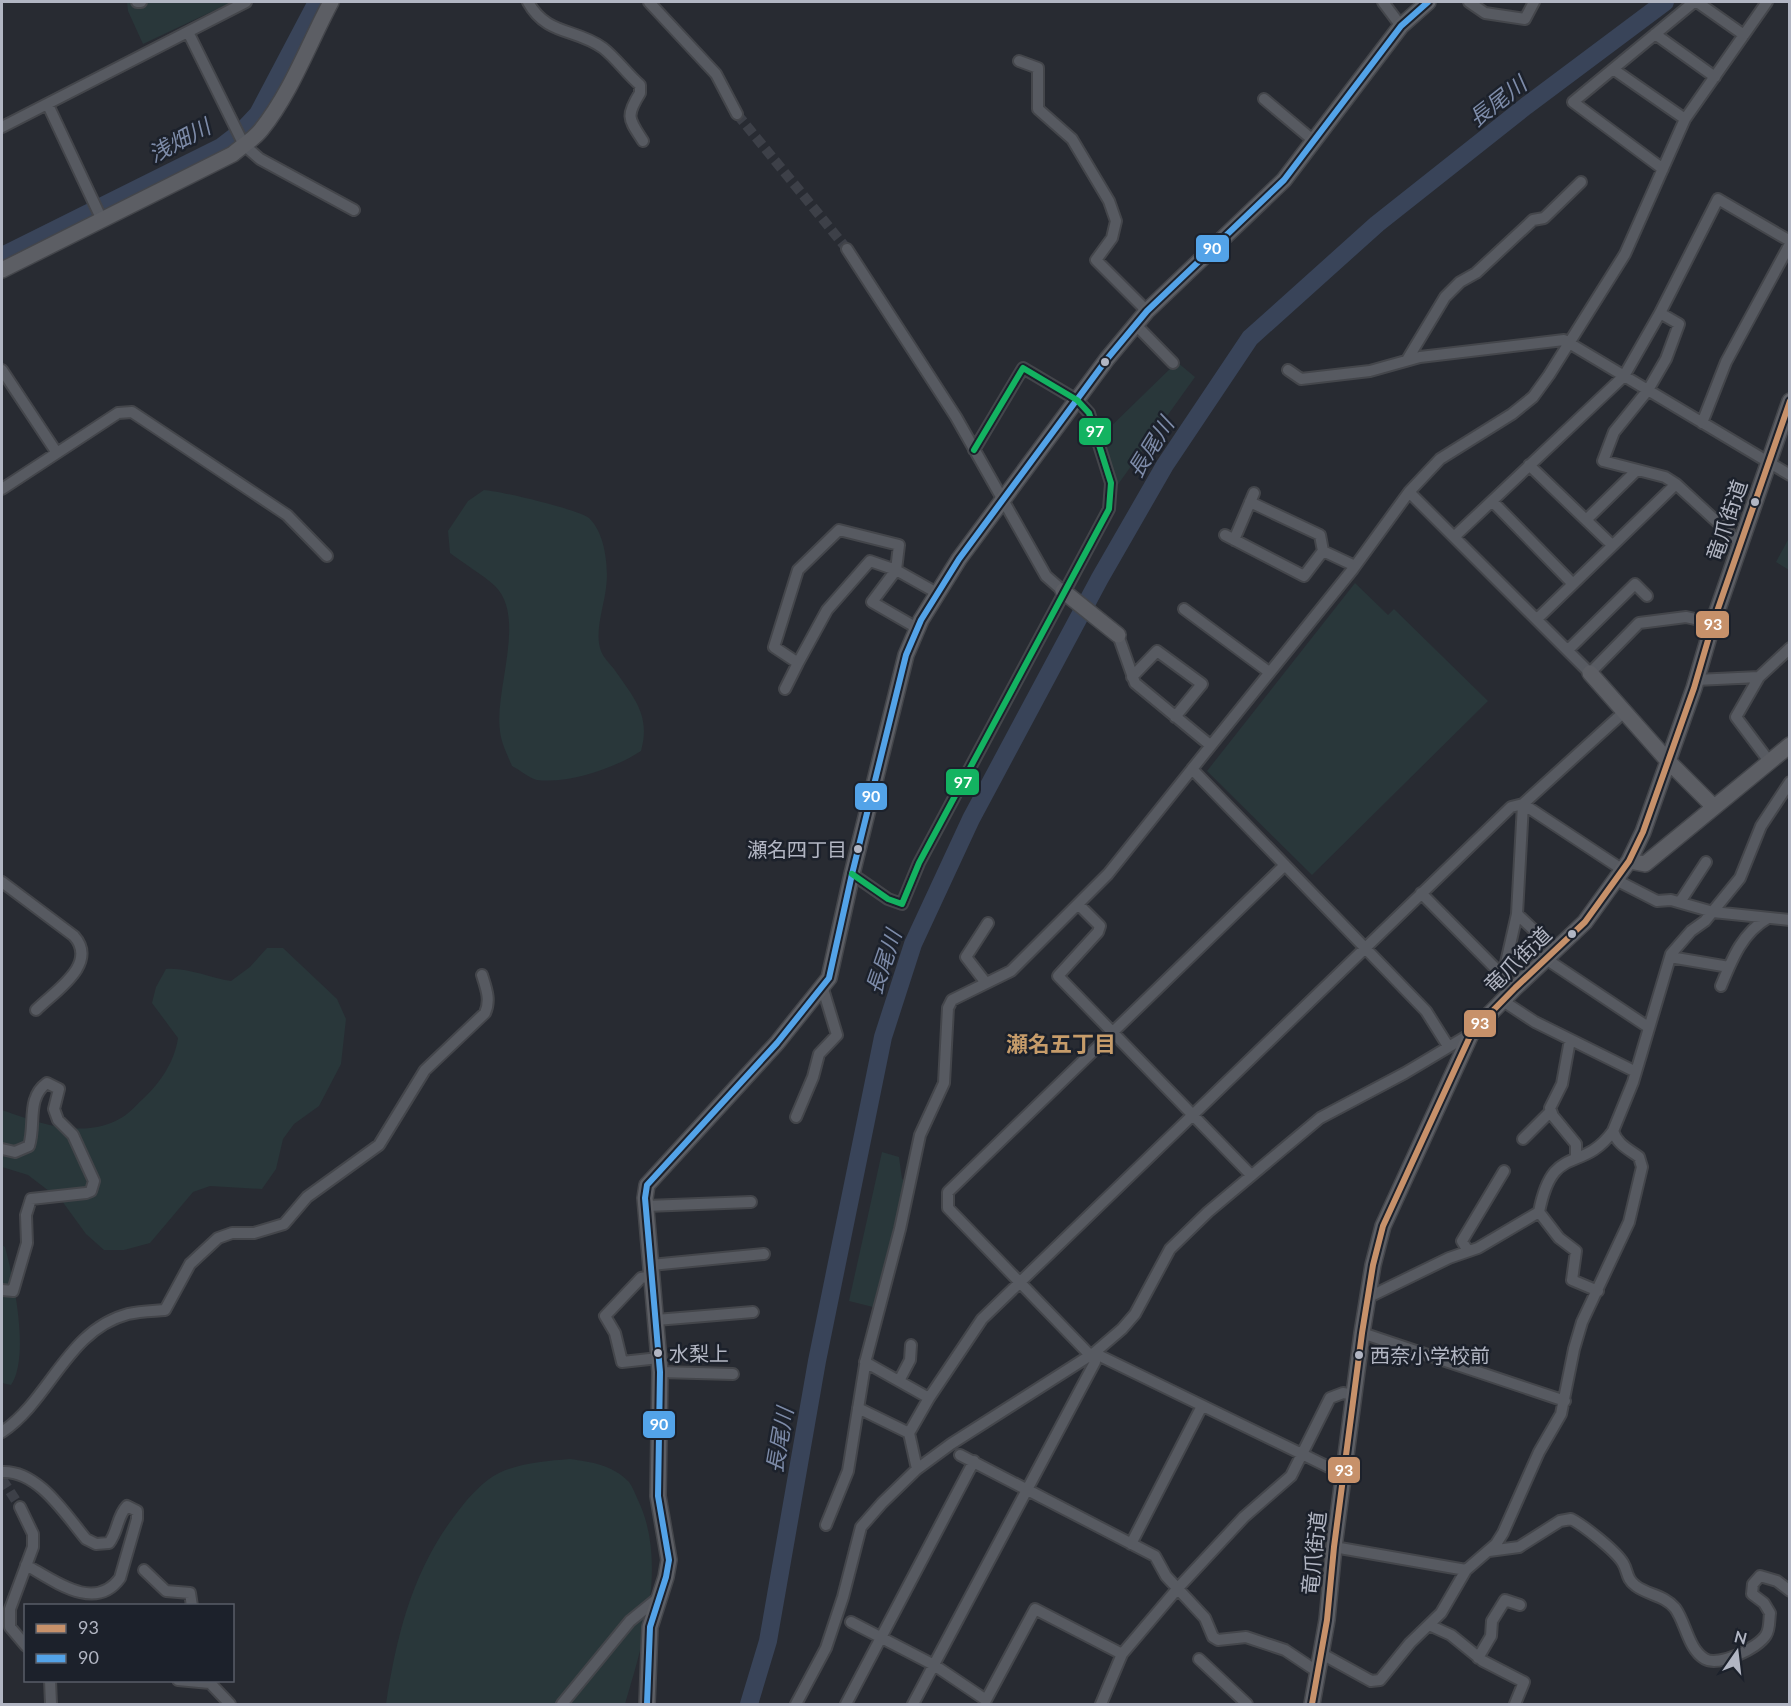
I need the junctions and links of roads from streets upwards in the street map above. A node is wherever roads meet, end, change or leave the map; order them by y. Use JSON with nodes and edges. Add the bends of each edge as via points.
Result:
{"nodes":[{"id":1,"x":246,"y":2,"type":"edge"},
{"id":2,"x":330,"y":2,"type":"edge"},
{"id":3,"x":528,"y":2,"type":"edge"},
{"id":4,"x":649,"y":2,"type":"edge"},
{"id":5,"x":1383,"y":2,"type":"edge"},
{"id":6,"x":1428,"y":2,"type":"edge"},
{"id":7,"x":1469,"y":2,"type":"edge"},
{"id":8,"x":1534,"y":2,"type":"edge"},
{"id":9,"x":1696,"y":2,"type":"edge"},
{"id":10,"x":1767,"y":2,"type":"edge"},
{"id":11,"x":1401,"y":26,"type":"junction"},
{"id":12,"x":188,"y":32,"type":"junction"},
{"id":13,"x":1654,"y":34,"type":"junction"},
{"id":14,"x":1744,"y":35,"type":"junction"},
{"id":15,"x":1019,"y":61,"type":"dead end"},
{"id":16,"x":1613,"y":69,"type":"junction"},
{"id":17,"x":1715,"y":77,"type":"junction"},
{"id":18,"x":1264,"y":99,"type":"dead end"},
{"id":19,"x":48,"y":105,"type":"junction"},
{"id":20,"x":737,"y":114,"type":"tunnel mouth"},
{"id":21,"x":1685,"y":119,"type":"junction"},
{"id":22,"x":2,"y":127,"type":"edge"},
{"id":23,"x":643,"y":141,"type":"dead end"},
{"id":24,"x":1314,"y":141,"type":"junction"},
{"id":25,"x":244,"y":145,"type":"junction"},
{"id":26,"x":1664,"y":169,"type":"junction"},
{"id":27,"x":1581,"y":182,"type":"dead end"},
{"id":28,"x":354,"y":210,"type":"dead end"},
{"id":29,"x":102,"y":220,"type":"junction"},
{"id":30,"x":1790,"y":243,"type":"edge"},
{"id":31,"x":847,"y":249,"type":"tunnel mouth"},
{"id":32,"x":2,"y":270,"type":"edge"},
{"id":33,"x":1147,"y":311,"type":"junction"},
{"id":34,"x":1660,"y":313,"type":"junction"},
{"id":35,"x":1136,"y":324,"type":"junction"},
{"id":36,"x":1570,"y":342,"type":"junction"},
{"id":37,"x":1407,"y":360,"type":"junction"},
{"id":38,"x":1173,"y":363,"type":"dead end"},
{"id":39,"x":2,"y":370,"type":"edge"},
{"id":40,"x":1288,"y":370,"type":"dead end"},
{"id":41,"x":1624,"y":375,"type":"junction"},
{"id":42,"x":1648,"y":390,"type":"junction"},
{"id":43,"x":1077,"y":400,"type":"junction"},
{"id":44,"x":1790,"y":401,"type":"edge"},
{"id":45,"x":1702,"y":423,"type":"junction"},
{"id":46,"x":974,"y":450,"type":"junction"},
{"id":47,"x":57,"y":453,"type":"junction"},
{"id":48,"x":1767,"y":463,"type":"junction"},
{"id":49,"x":1529,"y":465,"type":"junction"},
{"id":50,"x":1636,"y":471,"type":"junction"},
{"id":51,"x":1790,"y":475,"type":"edge"},
{"id":52,"x":1676,"y":484,"type":"junction"},
{"id":53,"x":2,"y":489,"type":"edge"},
{"id":54,"x":1409,"y":492,"type":"junction"},
{"id":55,"x":1002,"y":501,"type":"junction"},
{"id":56,"x":1492,"y":501,"type":"junction"},
{"id":57,"x":1586,"y":520,"type":"junction"},
{"id":58,"x":1455,"y":536,"type":"junction"},
{"id":59,"x":1740,"y":543,"type":"junction"},
{"id":60,"x":1612,"y":545,"type":"junction"},
{"id":61,"x":1323,"y":551,"type":"junction"},
{"id":62,"x":327,"y":556,"type":"dead end"},
{"id":63,"x":1355,"y":566,"type":"junction"},
{"id":64,"x":896,"y":570,"type":"junction"},
{"id":65,"x":1573,"y":584,"type":"junction"},
{"id":66,"x":1063,"y":591,"type":"junction"},
{"id":67,"x":937,"y":593,"type":"junction"},
{"id":68,"x":1647,"y":596,"type":"dead end"},
{"id":69,"x":1184,"y":609,"type":"dead end"},
{"id":70,"x":1537,"y":619,"type":"junction"},
{"id":71,"x":1713,"y":623,"type":"junction"},
{"id":72,"x":917,"y":628,"type":"junction"},
{"id":73,"x":1118,"y":635,"type":"joint"},
{"id":74,"x":1790,"y":648,"type":"edge"},
{"id":75,"x":1568,"y":650,"type":"junction"},
{"id":76,"x":798,"y":663,"type":"junction"},
{"id":77,"x":1269,"y":672,"type":"junction"},
{"id":78,"x":1590,"y":672,"type":"junction"},
{"id":79,"x":1132,"y":677,"type":"junction"},
{"id":80,"x":1759,"y":677,"type":"junction"},
{"id":81,"x":1696,"y":680,"type":"junction"},
{"id":82,"x":785,"y":689,"type":"dead end"},
{"id":83,"x":1624,"y":712,"type":"junction"},
{"id":84,"x":1175,"y":717,"type":"junction"},
{"id":85,"x":1210,"y":745,"type":"junction"},
{"id":86,"x":1790,"y":745,"type":"edge"},
{"id":87,"x":1668,"y":761,"type":"junction"},
{"id":88,"x":1769,"y":761,"type":"junction"},
{"id":89,"x":1192,"y":769,"type":"junction"},
{"id":90,"x":1790,"y":782,"type":"edge"},
{"id":91,"x":1523,"y":804,"type":"junction"},
{"id":92,"x":1713,"y":806,"type":"junction"},
{"id":93,"x":1706,"y":862,"type":"dead end"},
{"id":94,"x":1285,"y":865,"type":"junction"},
{"id":95,"x":1623,"y":870,"type":"junction"},
{"id":96,"x":852,"y":874,"type":"junction"},
{"id":97,"x":2,"y":882,"type":"edge"},
{"id":98,"x":1421,"y":893,"type":"junction"},
{"id":99,"x":1680,"y":902,"type":"junction"},
{"id":100,"x":1077,"y":904,"type":"junction"},
{"id":101,"x":1713,"y":912,"type":"junction"},
{"id":102,"x":1517,"y":914,"type":"junction"},
{"id":103,"x":1768,"y":918,"type":"junction"},
{"id":104,"x":1790,"y":920,"type":"edge"},
{"id":105,"x":988,"y":923,"type":"dead end"},
{"id":106,"x":1365,"y":946,"type":"junction"},
{"id":107,"x":1551,"y":954,"type":"junction"},
{"id":108,"x":1671,"y":957,"type":"junction"},
{"id":109,"x":1729,"y":967,"type":"junction"},
{"id":110,"x":482,"y":975,"type":"dead end"},
{"id":111,"x":1503,"y":976,"type":"junction"},
{"id":112,"x":986,"y":983,"type":"junction"},
{"id":113,"x":1721,"y":986,"type":"dead end"},
{"id":114,"x":1515,"y":988,"type":"junction"},
{"id":115,"x":823,"y":989,"type":"junction"},
{"id":116,"x":1503,"y":1001,"type":"junction"},
{"id":117,"x":36,"y":1010,"type":"dead end"},
{"id":118,"x":1648,"y":1027,"type":"junction"},
{"id":119,"x":1112,"y":1032,"type":"junction"},
{"id":120,"x":1472,"y":1032,"type":"junction"},
{"id":121,"x":1570,"y":1040,"type":"junction"},
{"id":122,"x":1448,"y":1046,"type":"junction"},
{"id":123,"x":1636,"y":1072,"type":"junction"},
{"id":124,"x":1551,"y":1111,"type":"junction"},
{"id":125,"x":1194,"y":1115,"type":"junction"},
{"id":126,"x":796,"y":1116,"type":"dead end"},
{"id":127,"x":1613,"y":1131,"type":"junction"},
{"id":128,"x":1523,"y":1139,"type":"dead end"},
{"id":129,"x":2,"y":1149,"type":"edge"},
{"id":130,"x":1576,"y":1158,"type":"junction"},
{"id":131,"x":1504,"y":1171,"type":"dead end"},
{"id":132,"x":1251,"y":1175,"type":"junction"},
{"id":133,"x":751,"y":1202,"type":"dead end"},
{"id":134,"x":646,"y":1206,"type":"junction"},
{"id":135,"x":1539,"y":1212,"type":"junction"},
{"id":136,"x":1468,"y":1251,"type":"junction"},
{"id":137,"x":764,"y":1254,"type":"dead end"},
{"id":138,"x":651,"y":1270,"type":"junction"},
{"id":139,"x":1022,"y":1282,"type":"junction"},
{"id":140,"x":2,"y":1290,"type":"edge"},
{"id":141,"x":1598,"y":1291,"type":"junction"},
{"id":142,"x":1367,"y":1298,"type":"junction"},
{"id":143,"x":753,"y":1312,"type":"dead end"},
{"id":144,"x":656,"y":1320,"type":"junction"},
{"id":145,"x":1362,"y":1333,"type":"junction"},
{"id":146,"x":911,"y":1345,"type":"dead end"},
{"id":147,"x":1092,"y":1354,"type":"junction"},
{"id":148,"x":865,"y":1362,"type":"junction"},
{"id":149,"x":660,"y":1365,"type":"junction"},
{"id":150,"x":733,"y":1374,"type":"dead end"},
{"id":151,"x":900,"y":1379,"type":"junction"},
{"id":152,"x":1355,"y":1395,"type":"junction"},
{"id":153,"x":929,"y":1398,"type":"junction"},
{"id":154,"x":1565,"y":1401,"type":"junction"},
{"id":155,"x":1202,"y":1406,"type":"junction"},
{"id":156,"x":858,"y":1408,"type":"junction"},
{"id":157,"x":2,"y":1432,"type":"edge"},
{"id":158,"x":909,"y":1433,"type":"junction"},
{"id":159,"x":960,"y":1455,"type":"dead end"},
{"id":160,"x":1302,"y":1456,"type":"junction"},
{"id":161,"x":974,"y":1461,"type":"junction"},
{"id":162,"x":917,"y":1469,"type":"junction"},
{"id":163,"x":2,"y":1472,"type":"edge"},
{"id":164,"x":1343,"y":1474,"type":"junction"},
{"id":165,"x":1028,"y":1489,"type":"junction"},
{"id":166,"x":20,"y":1506,"type":"tunnel mouth"},
{"id":167,"x":826,"y":1525,"type":"dead end"},
{"id":168,"x":1131,"y":1544,"type":"junction"},
{"id":169,"x":1334,"y":1546,"type":"junction"},
{"id":170,"x":1486,"y":1552,"type":"junction"},
{"id":171,"x":26,"y":1565,"type":"junction"},
{"id":172,"x":144,"y":1570,"type":"dead end"},
{"id":173,"x":1467,"y":1570,"type":"junction"},
{"id":174,"x":1178,"y":1588,"type":"junction"},
{"id":175,"x":1790,"y":1591,"type":"edge"},
{"id":176,"x":657,"y":1599,"type":"junction"},
{"id":177,"x":192,"y":1604,"type":"edge"},
{"id":178,"x":1520,"y":1605,"type":"dead end"},
{"id":179,"x":851,"y":1622,"type":"dead end"},
{"id":180,"x":1430,"y":1625,"type":"junction"},
{"id":181,"x":881,"y":1638,"type":"junction"},
{"id":182,"x":24,"y":1644,"type":"edge"},
{"id":183,"x":1122,"y":1654,"type":"junction"},
{"id":184,"x":1322,"y":1654,"type":"junction"},
{"id":185,"x":1478,"y":1658,"type":"junction"},
{"id":186,"x":1199,"y":1659,"type":"dead end"},
{"id":187,"x":934,"y":1665,"type":"junction"},
{"id":188,"x":1318,"y":1672,"type":"junction"},
{"id":189,"x":52,"y":1682,"type":"edge"},
{"id":190,"x":210,"y":1682,"type":"edge"},
{"id":191,"x":51,"y":1704,"type":"edge"},
{"id":192,"x":230,"y":1704,"type":"edge"},
{"id":193,"x":562,"y":1704,"type":"edge"},
{"id":194,"x":647,"y":1704,"type":"edge"},
{"id":195,"x":796,"y":1704,"type":"edge"},
{"id":196,"x":846,"y":1704,"type":"edge"},
{"id":197,"x":913,"y":1704,"type":"edge"},
{"id":198,"x":1101,"y":1704,"type":"edge"},
{"id":199,"x":1247,"y":1704,"type":"edge"},
{"id":200,"x":1312,"y":1704,"type":"edge"},
{"id":201,"x":1515,"y":1704,"type":"edge"}],
"edges":[{"from":1,"to":12,"type":"street"},
{"from":2,"to":25,"type":"street","via":[[281,100],[261,130]]},
{"from":3,"to":23,"type":"street","via":[[546,24],[602,47],[640,86],[630,116]]},
{"from":4,"to":20,"type":"street","via":[[716,74]]},
{"from":5,"to":11,"type":"street"},
{"from":6,"to":11,"type":"street"},
{"from":7,"to":8,"type":"street","via":[[1485,13],[1525,19]]},
{"from":9,"to":13,"type":"street"},
{"from":9,"to":14,"type":"street"},
{"from":10,"to":14,"type":"street"},
{"from":11,"to":24,"type":"street"},
{"from":12,"to":19,"type":"street"},
{"from":12,"to":25,"type":"street"},
{"from":13,"to":16,"type":"street"},
{"from":13,"to":17,"type":"street"},
{"from":14,"to":17,"type":"street"},
{"from":15,"to":33,"type":"street","via":[[1038,68],[1038,109],[1072,138],[1110,201],[1116,221],[1112,238],[1096,260]]},
{"from":16,"to":21,"type":"street"},
{"from":16,"to":26,"type":"street","via":[[1572,102]]},
{"from":17,"to":21,"type":"street"},
{"from":18,"to":24,"type":"street"},
{"from":19,"to":22,"type":"street"},
{"from":19,"to":29,"type":"street"},
{"from":21,"to":26,"type":"street"},
{"from":24,"to":33,"type":"street","via":[[1284,180]]},
{"from":25,"to":28,"type":"street","via":[[260,159]]},
{"from":25,"to":29,"type":"street"},
{"from":26,"to":36,"type":"street","via":[[1625,254]]},
{"from":27,"to":37,"type":"street","via":[[1544,218],[1533,220],[1445,297]]},
{"from":29,"to":32,"type":"street"},
{"from":30,"to":34,"type":"street","via":[[1718,199]]},
{"from":30,"to":45,"type":"street","via":[[1726,362]]},
{"from":31,"to":46,"type":"street"},
{"from":33,"to":35,"type":"street"},
{"from":34,"to":41,"type":"street"},
{"from":34,"to":42,"type":"street","via":[[1679,324],[1666,359]]},
{"from":35,"to":38,"type":"street"},
{"from":35,"to":43,"type":"street"},
{"from":36,"to":37,"type":"street"},
{"from":36,"to":41,"type":"street"},
{"from":36,"to":54,"type":"street","via":[[1533,397],[1440,459]]},
{"from":37,"to":40,"type":"street","via":[[1370,371],[1301,379]]},
{"from":39,"to":47,"type":"street"},
{"from":41,"to":42,"type":"street"},
{"from":41,"to":49,"type":"street"},
{"from":42,"to":45,"type":"street"},
{"from":42,"to":50,"type":"street","via":[[1614,432],[1603,461]]},
{"from":43,"to":46,"type":"street","via":[[1023,368]]},
{"from":43,"to":55,"type":"street"},
{"from":43,"to":66,"type":"street","via":[[1089,413],[1111,483],[1108,509]]},
{"from":44,"to":48,"type":"street","name":"竜爪街道"},
{"from":45,"to":48,"type":"street"},
{"from":46,"to":55,"type":"street"},
{"from":47,"to":53,"type":"street"},
{"from":47,"to":62,"type":"street","via":[[118,413],[132,412],[286,515]]},
{"from":48,"to":51,"type":"street"},
{"from":48,"to":59,"type":"street","name":"竜爪街道"},
{"from":49,"to":56,"type":"street"},
{"from":49,"to":57,"type":"street"},
{"from":50,"to":52,"type":"street","via":[[1665,477]]},
{"from":50,"to":57,"type":"street"},
{"from":52,"to":59,"type":"street"},
{"from":52,"to":60,"type":"street"},
{"from":54,"to":58,"type":"street"},
{"from":54,"to":63,"type":"street"},
{"from":55,"to":66,"type":"street","via":[[1046,576]]},
{"from":55,"to":67,"type":"street"},
{"from":56,"to":58,"type":"street"},
{"from":56,"to":65,"type":"street"},
{"from":57,"to":60,"type":"street"},
{"from":58,"to":70,"type":"street"},
{"from":59,"to":71,"type":"street","name":"竜爪街道"},
{"from":60,"to":65,"type":"street"},
{"from":61,"to":61,"type":"street","via":[[1320,535],[1252,498],[1230,538],[1304,576]]},
{"from":61,"to":63,"type":"street"},
{"from":63,"to":77,"type":"street"},
{"from":64,"to":67,"type":"street"},
{"from":64,"to":72,"type":"street","via":[[872,602]]},
{"from":64,"to":76,"type":"street","via":[[870,561],[827,610]]},
{"from":64,"to":76,"type":"street","via":[[899,545],[839,530],[798,570],[774,647]]},
{"from":65,"to":70,"type":"street"},
{"from":66,"to":73,"type":"street"},
{"from":66,"to":96,"type":"street","via":[[919,863],[902,904]]},
{"from":67,"to":72,"type":"street"},
{"from":68,"to":75,"type":"street","via":[[1635,584]]},
{"from":69,"to":77,"type":"street"},
{"from":70,"to":75,"type":"street"},
{"from":71,"to":78,"type":"street","via":[[1686,617],[1639,623]]},
{"from":71,"to":81,"type":"street","name":"竜爪街道"},
{"from":72,"to":96,"type":"street","via":[[906,655]]},
{"from":73,"to":79,"type":"street"},
{"from":74,"to":80,"type":"street"},
{"from":75,"to":78,"type":"street"},
{"from":76,"to":82,"type":"street"},
{"from":77,"to":85,"type":"street"},
{"from":78,"to":83,"type":"street"},
{"from":79,"to":84,"type":"street","via":[[1144,693]]},
{"from":79,"to":84,"type":"street","via":[[1156,651],[1202,684]]},
{"from":80,"to":81,"type":"street"},
{"from":80,"to":88,"type":"street","via":[[1736,717]]},
{"from":81,"to":87,"type":"street","name":"竜爪街道"},
{"from":83,"to":87,"type":"street"},
{"from":83,"to":91,"type":"street"},
{"from":84,"to":85,"type":"street"},
{"from":85,"to":89,"type":"street"},
{"from":86,"to":88,"type":"street"},
{"from":87,"to":92,"type":"street"},
{"from":87,"to":95,"type":"street","name":"竜爪街道","via":[[1643,832]]},
{"from":88,"to":92,"type":"street"},
{"from":89,"to":94,"type":"street"},
{"from":89,"to":100,"type":"street","via":[[1108,874]]},
{"from":90,"to":101,"type":"street","via":[[1761,826],[1740,878]]},
{"from":91,"to":95,"type":"street"},
{"from":91,"to":98,"type":"street","via":[[1511,807]]},
{"from":91,"to":102,"type":"street"},
{"from":92,"to":95,"type":"street","via":[[1645,864]]},
{"from":93,"to":99,"type":"street"},
{"from":94,"to":106,"type":"street"},
{"from":94,"to":119,"type":"street"},
{"from":95,"to":99,"type":"street","via":[[1657,901]]},
{"from":95,"to":107,"type":"street","name":"竜爪街道","via":[[1585,922]]},
{"from":96,"to":115,"type":"street","via":[[829,978]]},
{"from":97,"to":117,"type":"street","via":[[82,945],[78,969]]},
{"from":98,"to":106,"type":"street"},
{"from":98,"to":111,"type":"street"},
{"from":99,"to":101,"type":"street"},
{"from":100,"to":112,"type":"street","via":[[1022,962]]},
{"from":100,"to":119,"type":"street","via":[[1100,926],[1058,976]]},
{"from":101,"to":103,"type":"street"},
{"from":101,"to":108,"type":"street","via":[[1680,942]]},
{"from":102,"to":107,"type":"street"},
{"from":102,"to":111,"type":"street"},
{"from":103,"to":104,"type":"street"},
{"from":103,"to":109,"type":"street","via":[[1738,947]]},
{"from":105,"to":112,"type":"street","via":[[966,957]]},
{"from":106,"to":122,"type":"street","via":[[1426,1011]]},
{"from":106,"to":125,"type":"street"},
{"from":107,"to":114,"type":"street","name":"竜爪街道"},
{"from":107,"to":118,"type":"street"},
{"from":108,"to":109,"type":"street"},
{"from":108,"to":118,"type":"street"},
{"from":109,"to":113,"type":"street"},
{"from":110,"to":157,"type":"street","via":[[488,995],[485,1013],[424,1070],[379,1145],[307,1197],[284,1224],[218,1238],[190,1264],[165,1310],[128,1314],[95,1329],[64,1360],[16,1423]]},
{"from":111,"to":114,"type":"street"},
{"from":112,"to":148,"type":"street","via":[[952,1000],[948,1008],[944,1083],[920,1135]]},
{"from":114,"to":116,"type":"street","name":"竜爪街道"},
{"from":115,"to":126,"type":"street","via":[[837,1035],[819,1054]]},
{"from":115,"to":134,"type":"street","via":[[647,1185]]},
{"from":116,"to":120,"type":"street","name":"竜爪街道"},
{"from":116,"to":121,"type":"street"},
{"from":118,"to":123,"type":"street"},
{"from":119,"to":125,"type":"street"},
{"from":119,"to":139,"type":"street","via":[[948,1192],[948,1208]]},
{"from":120,"to":122,"type":"street"},
{"from":120,"to":142,"type":"street","name":"竜爪街道","via":[[1383,1226]]},
{"from":121,"to":123,"type":"street"},
{"from":121,"to":124,"type":"street","via":[[1562,1083]]},
{"from":122,"to":132,"type":"street","via":[[1320,1118]]},
{"from":123,"to":127,"type":"street"},
{"from":124,"to":128,"type":"street"},
{"from":124,"to":130,"type":"street","via":[[1576,1144]]},
{"from":125,"to":132,"type":"street"},
{"from":125,"to":139,"type":"street"},
{"from":127,"to":130,"type":"street","via":[[1602,1146]]},
{"from":127,"to":141,"type":"street","via":[[1615,1139],[1639,1157],[1642,1167],[1629,1222]]},
{"from":129,"to":140,"type":"street","via":[[15,1152],[29,1146],[34,1131],[33,1101],[38,1089],[47,1083],[59,1089],[54,1109],[58,1120],[72,1135],[94,1181],[92,1191],[86,1193],[31,1199],[26,1215],[27,1243],[13,1291]]},
{"from":130,"to":135,"type":"street","via":[[1560,1164],[1552,1173],[1544,1187]]},
{"from":131,"to":136,"type":"street","via":[[1462,1240]]},
{"from":132,"to":147,"type":"street","via":[[1170,1250],[1135,1314]]},
{"from":133,"to":134,"type":"street"},
{"from":134,"to":138,"type":"street"},
{"from":135,"to":136,"type":"street"},
{"from":135,"to":141,"type":"street","via":[[1559,1238],[1576,1251],[1572,1280]]},
{"from":136,"to":142,"type":"street"},
{"from":137,"to":138,"type":"street"},
{"from":138,"to":144,"type":"street"},
{"from":138,"to":149,"type":"street","via":[[605,1316],[615,1333],[622,1362]]},
{"from":139,"to":147,"type":"street"},
{"from":139,"to":153,"type":"street","via":[[982,1319]]},
{"from":141,"to":154,"type":"street","via":[[1574,1348]]},
{"from":142,"to":145,"type":"street","name":"竜爪街道"},
{"from":143,"to":144,"type":"street"},
{"from":144,"to":149,"type":"street"},
{"from":145,"to":152,"type":"street","name":"竜爪街道"},
{"from":145,"to":154,"type":"street"},
{"from":146,"to":151,"type":"street","via":[[910,1360]]},
{"from":147,"to":155,"type":"street"},
{"from":147,"to":162,"type":"street"},
{"from":147,"to":165,"type":"street","via":[[1095,1362]]},
{"from":148,"to":151,"type":"street"},
{"from":148,"to":156,"type":"street"},
{"from":149,"to":150,"type":"street"},
{"from":149,"to":176,"type":"street","via":[[658,1496],[669,1560]]},
{"from":151,"to":153,"type":"street"},
{"from":152,"to":160,"type":"street","via":[[1343,1393],[1330,1398]]},
{"from":152,"to":164,"type":"street","name":"竜爪街道"},
{"from":153,"to":158,"type":"street"},
{"from":154,"to":170,"type":"street","via":[[1508,1525]]},
{"from":155,"to":160,"type":"street"},
{"from":155,"to":168,"type":"street"},
{"from":156,"to":158,"type":"street"},
{"from":156,"to":167,"type":"street","via":[[848,1471]]},
{"from":158,"to":162,"type":"street"},
{"from":159,"to":161,"type":"street"},
{"from":160,"to":164,"type":"street"},
{"from":160,"to":174,"type":"street","via":[[1291,1476],[1244,1517]]},
{"from":161,"to":165,"type":"street"},
{"from":161,"to":181,"type":"street"},
{"from":162,"to":195,"type":"street","via":[[861,1527],[826,1648]]},
{"from":163,"to":171,"type":"street","via":[[38,1484],[86,1539],[96,1544],[109,1543],[127,1506],[137,1511],[120,1578],[103,1592],[88,1595],[70,1589]]},
{"from":164,"to":169,"type":"street","name":"竜爪街道"},
{"from":165,"to":168,"type":"street"},
{"from":165,"to":187,"type":"street"},
{"from":166,"to":171,"type":"street","via":[[33,1534]]},
{"from":168,"to":174,"type":"street","via":[[1155,1556]]},
{"from":169,"to":173,"type":"street"},
{"from":169,"to":184,"type":"street","name":"竜爪街道"},
{"from":170,"to":173,"type":"street"},
{"from":170,"to":175,"type":"street","via":[[1519,1547],[1560,1521],[1571,1519],[1607,1544],[1624,1564],[1633,1584],[1669,1602],[1695,1649],[1704,1659],[1714,1662],[1725,1661],[1766,1636],[1770,1613],[1752,1594],[1753,1584],[1760,1576],[1778,1581]]},
{"from":171,"to":182,"type":"street","via":[[10,1609],[10,1627]]},
{"from":172,"to":177,"type":"street","via":[[166,1590],[190,1593]]},
{"from":173,"to":180,"type":"street"},
{"from":174,"to":183,"type":"street"},
{"from":174,"to":188,"type":"street","via":[[1205,1617],[1218,1640],[1246,1636],[1285,1650]]},
{"from":176,"to":193,"type":"street","via":[[630,1621]]},
{"from":176,"to":194,"type":"street","via":[[650,1627]]},
{"from":178,"to":185,"type":"street","via":[[1505,1600]]},
{"from":179,"to":181,"type":"street"},
{"from":180,"to":184,"type":"street","via":[[1380,1680],[1371,1681]]},
{"from":180,"to":185,"type":"street","via":[[1451,1635]]},
{"from":181,"to":187,"type":"street"},
{"from":181,"to":196,"type":"street"},
{"from":183,"to":187,"type":"street","via":[[1035,1609],[986,1700]]},
{"from":183,"to":198,"type":"street"},
{"from":184,"to":188,"type":"street","name":"竜爪街道"},
{"from":185,"to":201,"type":"street","via":[[1524,1682]]},
{"from":186,"to":199,"type":"street"},
{"from":187,"to":197,"type":"street"},
{"from":188,"to":200,"type":"street","name":"竜爪街道"},
{"from":189,"to":191,"type":"street"},
{"from":190,"to":192,"type":"street"}]}
